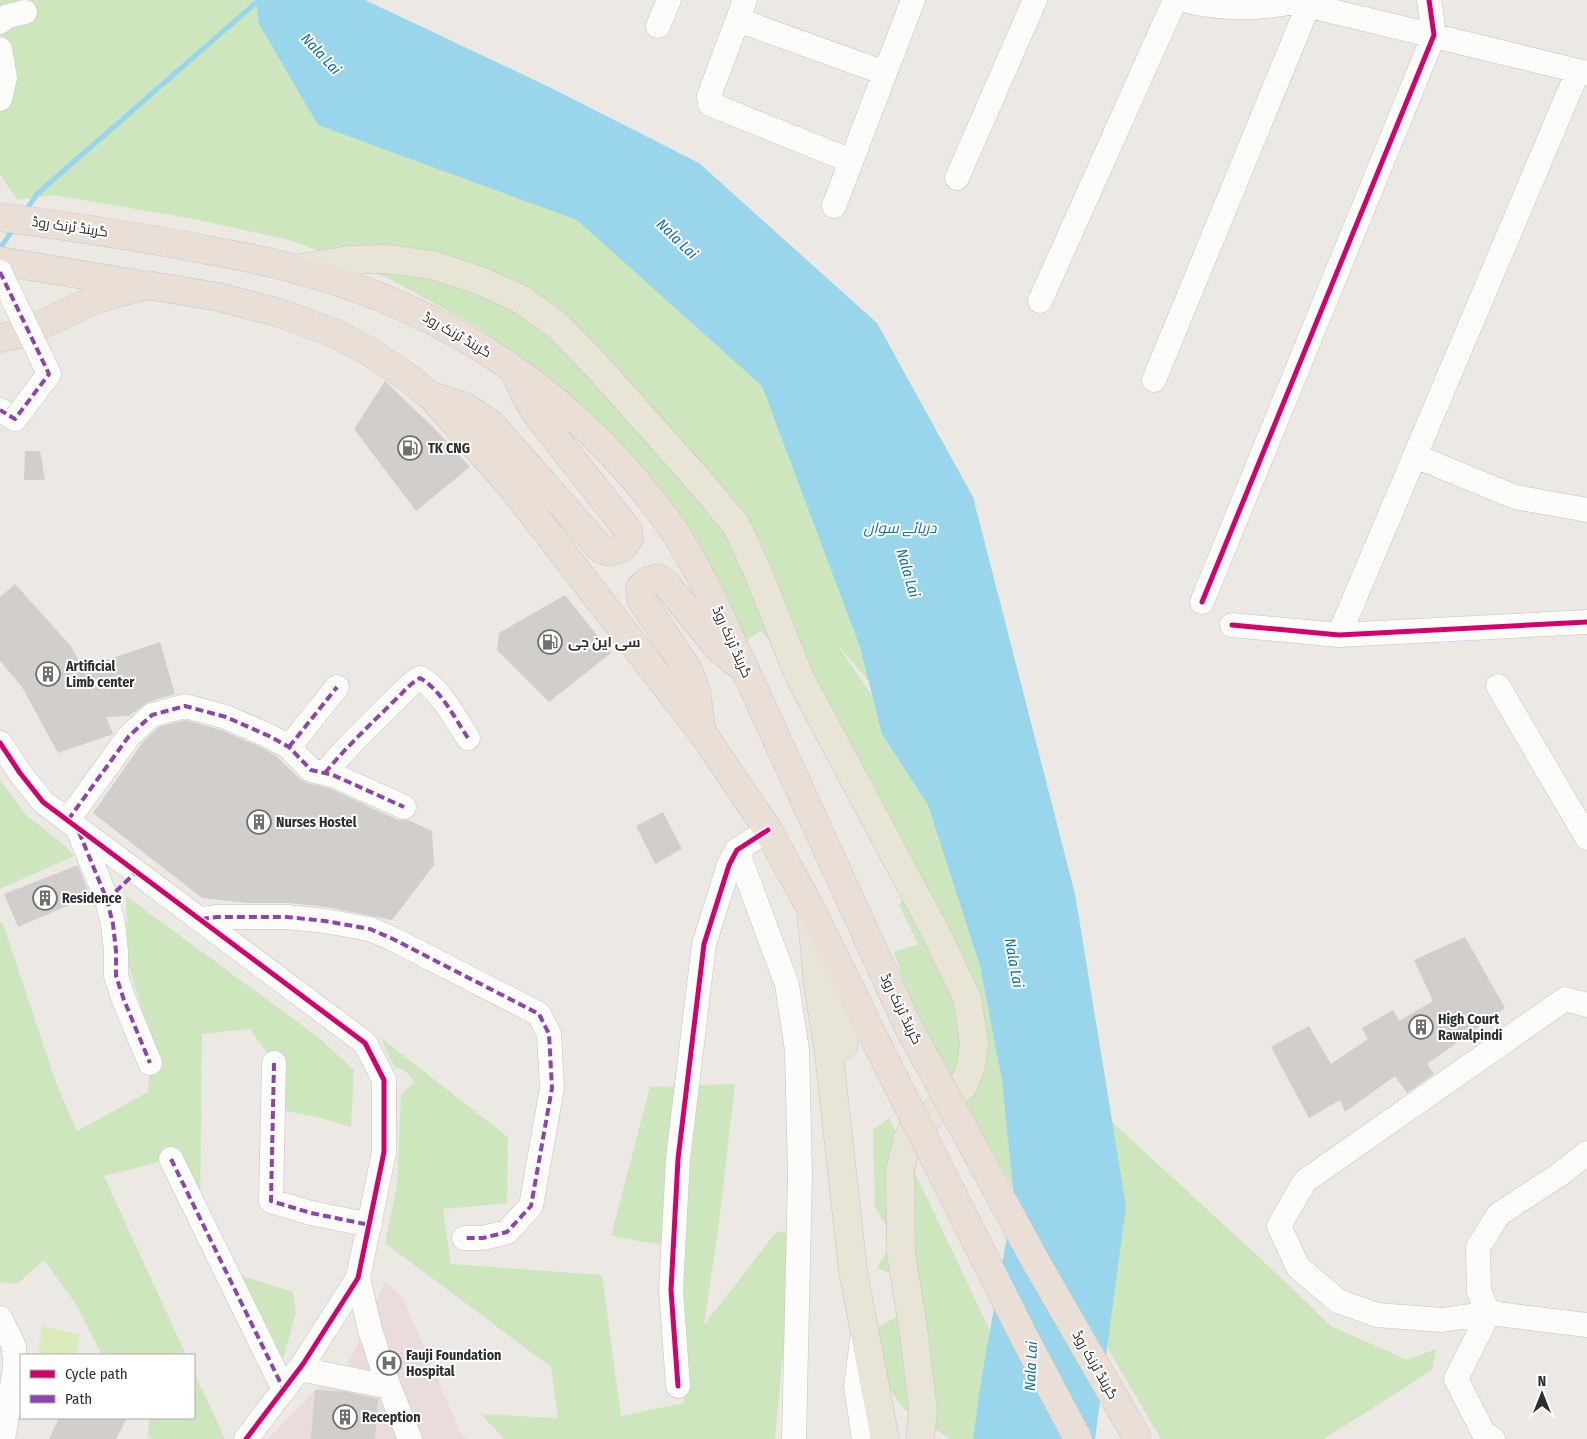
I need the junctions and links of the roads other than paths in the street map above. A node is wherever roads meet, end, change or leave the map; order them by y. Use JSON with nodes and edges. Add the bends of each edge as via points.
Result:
{"nodes":[{"id":1,"x":669,"y":0,"type":"edge"},
{"id":2,"x":913,"y":0,"type":"edge"},
{"id":3,"x":1036,"y":0,"type":"edge"},
{"id":4,"x":1175,"y":0,"type":"edge"},
{"id":5,"x":1184,"y":0,"type":"edge"},
{"id":6,"x":1429,"y":0,"type":"edge"},
{"id":7,"x":1299,"y":2,"type":"edge"},
{"id":8,"x":1270,"y":3,"type":"edge"},
{"id":9,"x":742,"y":10,"type":"edge"},
{"id":10,"x":25,"y":12,"type":"dead end"},
{"id":11,"x":0,"y":22,"type":"edge"},
{"id":12,"x":658,"y":26,"type":"dead end"},
{"id":13,"x":1434,"y":35,"type":"junction"},
{"id":14,"x":0,"y":49,"type":"edge"},
{"id":15,"x":1583,"y":72,"type":"edge"},
{"id":16,"x":885,"y":73,"type":"junction"},
{"id":17,"x":0,"y":99,"type":"edge"},
{"id":18,"x":851,"y":161,"type":"junction"},
{"id":19,"x":957,"y":178,"type":"dead end"},
{"id":20,"x":834,"y":206,"type":"dead end"},
{"id":21,"x":2,"y":217,"type":"edge"},
{"id":22,"x":0,"y":261,"type":"edge"},
{"id":23,"x":295,"y":269,"type":"junction"},
{"id":24,"x":0,"y":272,"type":"edge"},
{"id":25,"x":147,"y":285,"type":"junction"},
{"id":26,"x":1040,"y":301,"type":"dead end"},
{"id":27,"x":0,"y":338,"type":"edge"},
{"id":28,"x":515,"y":370,"type":"junction"},
{"id":29,"x":1154,"y":380,"type":"dead end"},
{"id":30,"x":431,"y":396,"type":"junction"},
{"id":31,"x":8,"y":414,"type":"edge"},
{"id":32,"x":1415,"y":456,"type":"junction"},
{"id":33,"x":1587,"y":510,"type":"edge"},
{"id":34,"x":1202,"y":602,"type":"dead end"},
{"id":35,"x":1587,"y":622,"type":"edge"},
{"id":36,"x":1232,"y":625,"type":"dead end"},
{"id":37,"x":1339,"y":635,"type":"junction"},
{"id":38,"x":744,"y":668,"type":"junction"},
{"id":39,"x":1498,"y":686,"type":"dead end"},
{"id":40,"x":337,"y":687,"type":"dead end"},
{"id":41,"x":703,"y":734,"type":"junction"},
{"id":42,"x":468,"y":738,"type":"dead end"},
{"id":43,"x":0,"y":742,"type":"edge"},
{"id":44,"x":289,"y":747,"type":"junction"},
{"id":45,"x":325,"y":773,"type":"junction"},
{"id":46,"x":404,"y":807,"type":"dead end"},
{"id":47,"x":73,"y":823,"type":"junction"},
{"id":48,"x":768,"y":830,"type":"junction"},
{"id":49,"x":1587,"y":838,"type":"edge"},
{"id":50,"x":737,"y":850,"type":"junction"},
{"id":51,"x":137,"y":871,"type":"junction"},
{"id":52,"x":107,"y":900,"type":"junction"},
{"id":53,"x":811,"y":909,"type":"junction"},
{"id":54,"x":201,"y":919,"type":"junction"},
{"id":55,"x":838,"y":964,"type":"junction"},
{"id":56,"x":1587,"y":1005,"type":"edge"},
{"id":57,"x":150,"y":1063,"type":"dead end"},
{"id":58,"x":274,"y":1063,"type":"dead end"},
{"id":59,"x":1587,"y":1153,"type":"edge"},
{"id":60,"x":171,"y":1159,"type":"dead end"},
{"id":61,"x":370,"y":1225,"type":"junction"},
{"id":62,"x":464,"y":1238,"type":"dead end"},
{"id":63,"x":358,"y":1278,"type":"junction"},
{"id":64,"x":1488,"y":1313,"type":"junction"},
{"id":65,"x":0,"y":1318,"type":"edge"},
{"id":66,"x":1587,"y":1325,"type":"edge"},
{"id":67,"x":864,"y":1328,"type":"junction"},
{"id":68,"x":300,"y":1369,"type":"junction"},
{"id":69,"x":678,"y":1386,"type":"dead end"},
{"id":70,"x":389,"y":1387,"type":"junction"},
{"id":71,"x":284,"y":1390,"type":"junction"},
{"id":72,"x":3,"y":1439,"type":"edge"},
{"id":73,"x":246,"y":1439,"type":"edge"},
{"id":74,"x":410,"y":1439,"type":"edge"},
{"id":75,"x":794,"y":1439,"type":"edge"},
{"id":76,"x":864,"y":1439,"type":"edge"},
{"id":77,"x":885,"y":1439,"type":"edge"},
{"id":78,"x":904,"y":1439,"type":"edge"},
{"id":79,"x":920,"y":1439,"type":"edge"},
{"id":80,"x":1078,"y":1439,"type":"edge"},
{"id":81,"x":1138,"y":1439,"type":"edge"},
{"id":82,"x":1493,"y":1439,"type":"edge"}],
"edges":[{"from":1,"to":12,"type":"street"},
{"from":2,"to":16,"type":"street"},
{"from":3,"to":19,"type":"street"},
{"from":4,"to":26,"type":"street"},
{"from":5,"to":8,"type":"street","via":[[1219,7]]},
{"from":6,"to":13,"type":"street"},
{"from":7,"to":8,"type":"street"},
{"from":7,"to":13,"type":"street"},
{"from":7,"to":29,"type":"street"},
{"from":9,"to":16,"type":"street"},
{"from":9,"to":18,"type":"street","via":[[709,96],[710,104]]},
{"from":10,"to":11,"type":"street","via":[[8,16]]},
{"from":13,"to":15,"type":"street"},
{"from":13,"to":34,"type":"street"},
{"from":14,"to":17,"type":"street","via":[[5,78]]},
{"from":15,"to":32,"type":"street"},
{"from":16,"to":18,"type":"street"},
{"from":18,"to":20,"type":"street"},
{"from":21,"to":23,"type":"highway","name":"گرینڈ ٹرنک روڈ","via":[[135,236]]},
{"from":22,"to":25,"type":"highway"},
{"from":23,"to":28,"type":"highway","name":"گرینڈ ٹرنک روڈ","via":[[368,292],[424,315],[471,340]]},
{"from":23,"to":79,"type":"main road","via":[[349,260],[386,259],[432,265],[481,281],[522,300],[557,325],[588,357],[736,525],[799,676],[967,998],[974,1043],[964,1086],[911,1133],[900,1170],[901,1254],[924,1409]]},
{"from":24,"to":31,"type":"street","bridge":true,"via":[[48,374]]},
{"from":25,"to":27,"type":"highway","via":[[96,299],[24,333]]},
{"from":25,"to":30,"type":"highway","via":[[280,313],[325,330],[370,352]]},
{"from":28,"to":30,"type":"highway","via":[[538,416],[628,530],[629,538],[622,548],[609,552],[601,549],[491,424],[466,407]]},
{"from":28,"to":38,"type":"highway","name":"گرینڈ ٹرنک روڈ","via":[[560,404],[596,438],[634,478],[669,523],[720,613]]},
{"from":30,"to":41,"type":"highway","via":[[512,487]]},
{"from":32,"to":33,"type":"street","via":[[1515,498]]},
{"from":32,"to":37,"type":"street"},
{"from":35,"to":37,"type":"street"},
{"from":36,"to":37,"type":"street"},
{"from":38,"to":41,"type":"highway","via":[[718,649],[666,584],[658,578],[640,588],[641,599],[688,670],[696,690]]},
{"from":38,"to":81,"type":"highway","name":"گرینڈ ٹرنک روڈ","bridge":true,"via":[[908,1026],[1036,1262]]},
{"from":39,"to":49,"type":"street"},
{"from":40,"to":44,"type":"street"},
{"from":41,"to":48,"type":"highway"},
{"from":42,"to":45,"type":"street","via":[[438,694],[420,678],[410,683],[372,721]]},
{"from":43,"to":47,"type":"street","via":[[43,802]]},
{"from":44,"to":45,"type":"street","via":[[311,770]]},
{"from":44,"to":47,"type":"street","via":[[226,717],[185,706],[152,715],[129,736]]},
{"from":45,"to":46,"type":"street"},
{"from":47,"to":51,"type":"street"},
{"from":47,"to":52,"type":"street"},
{"from":48,"to":50,"type":"street"},
{"from":48,"to":53,"type":"highway"},
{"from":50,"to":69,"type":"street","via":[[729,865],[704,944],[678,1159],[671,1290]]},
{"from":50,"to":75,"type":"street","via":[[786,985],[797,1050],[800,1174]]},
{"from":51,"to":52,"type":"street"},
{"from":51,"to":54,"type":"street"},
{"from":52,"to":57,"type":"street","via":[[113,924],[116,976]]},
{"from":53,"to":55,"type":"highway"},
{"from":53,"to":67,"type":"main road","via":[[853,1271]]},
{"from":54,"to":61,"type":"street","via":[[365,1043],[384,1080],[384,1152]]},
{"from":54,"to":62,"type":"street","via":[[287,917],[370,929],[539,1014],[549,1034],[552,1088],[530,1206],[507,1232],[483,1238]]},
{"from":55,"to":78,"type":"main road","via":[[855,1175],[873,1290]]},
{"from":55,"to":80,"type":"highway","bridge":true},
{"from":56,"to":64,"type":"street","via":[[1565,999],[1305,1182],[1279,1226],[1298,1267],[1338,1301],[1377,1315],[1442,1320]]},
{"from":58,"to":61,"type":"street","via":[[271,1200],[311,1213]]},
{"from":59,"to":64,"type":"street","via":[[1499,1214],[1478,1247],[1480,1292]]},
{"from":60,"to":71,"type":"street"},
{"from":61,"to":63,"type":"street"},
{"from":63,"to":68,"type":"street"},
{"from":63,"to":70,"type":"street","via":[[370,1330]]},
{"from":64,"to":66,"type":"street"},
{"from":64,"to":82,"type":"street","via":[[1456,1379],[1483,1432]]},
{"from":65,"to":72,"type":"street","via":[[14,1346],[16,1369]]},
{"from":67,"to":76,"type":"street","via":[[856,1386]]},
{"from":67,"to":77,"type":"main road"},
{"from":68,"to":70,"type":"street"},
{"from":68,"to":71,"type":"street"},
{"from":70,"to":74,"type":"street"},
{"from":71,"to":73,"type":"street"}]}
